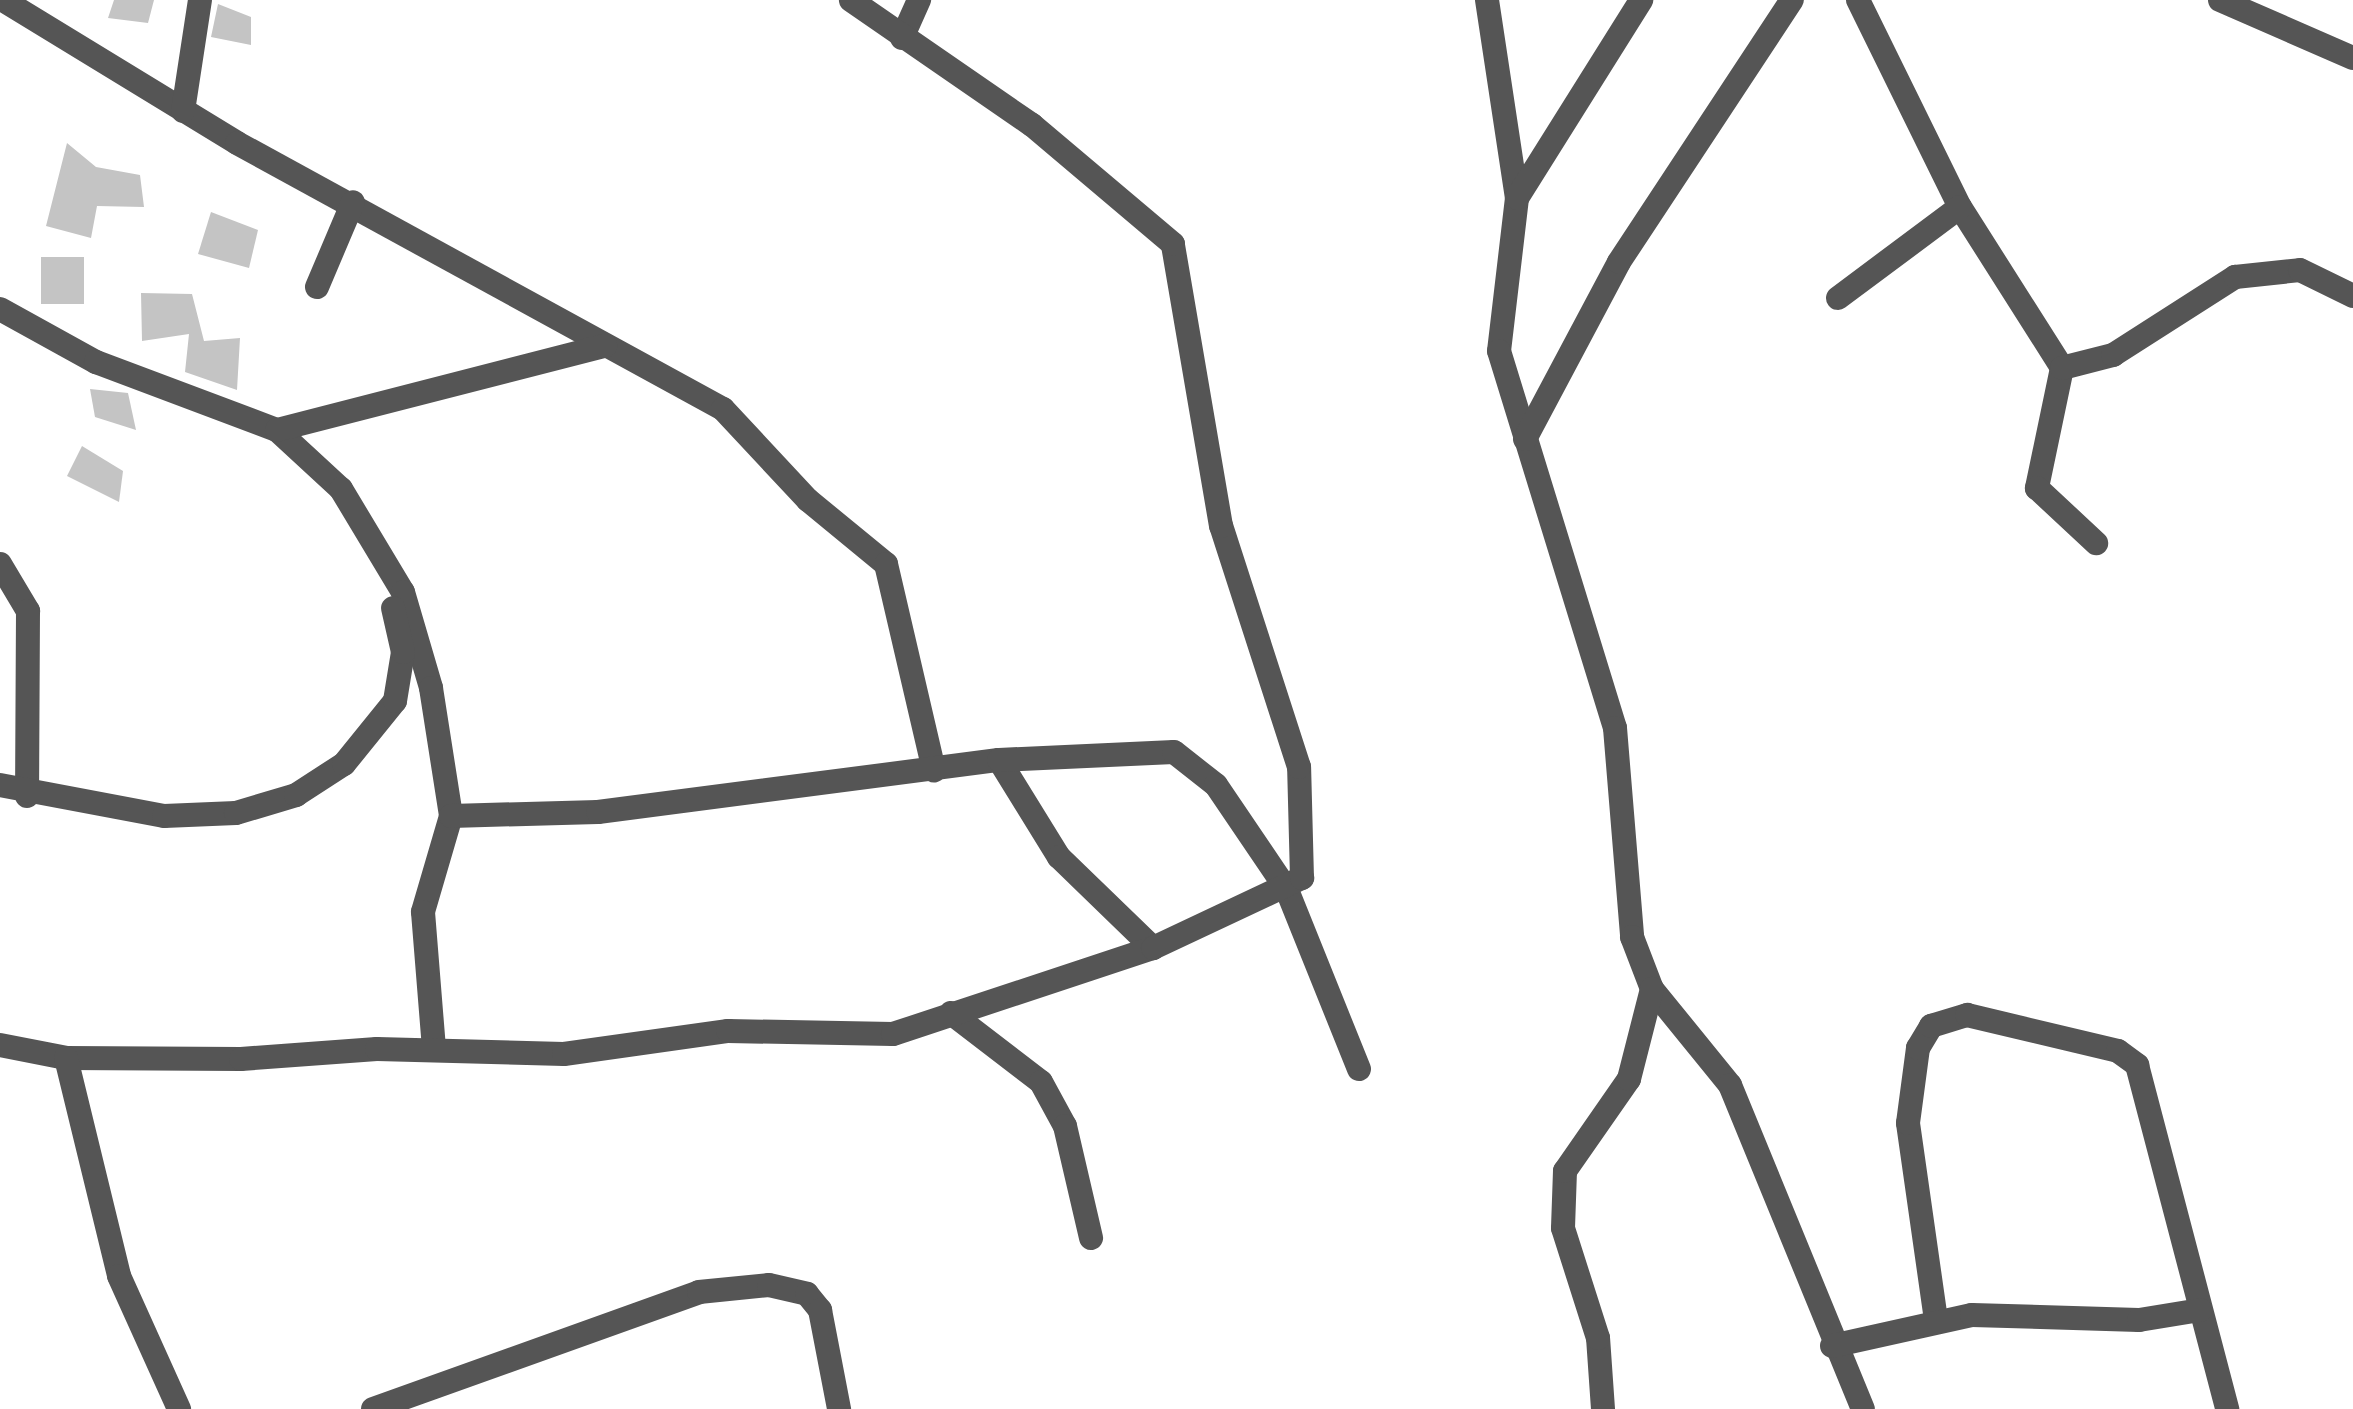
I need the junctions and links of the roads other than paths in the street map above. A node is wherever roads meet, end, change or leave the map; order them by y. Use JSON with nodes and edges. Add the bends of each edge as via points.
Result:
{"nodes":[{"id":1,"x":3,"y":0,"type":"edge"},
{"id":2,"x":200,"y":0,"type":"edge"},
{"id":3,"x":851,"y":0,"type":"edge"},
{"id":4,"x":919,"y":0,"type":"edge"},
{"id":5,"x":1487,"y":0,"type":"edge"},
{"id":6,"x":1641,"y":0,"type":"edge"},
{"id":7,"x":1792,"y":0,"type":"edge"},
{"id":8,"x":1858,"y":0,"type":"edge"},
{"id":9,"x":2220,"y":0,"type":"edge"},
{"id":10,"x":902,"y":38,"type":"junction"},
{"id":11,"x":2353,"y":58,"type":"edge"},
{"id":12,"x":183,"y":111,"type":"junction"},
{"id":13,"x":1517,"y":198,"type":"junction"},
{"id":14,"x":353,"y":202,"type":"junction"},
{"id":15,"x":1960,"y":207,"type":"junction"},
{"id":16,"x":317,"y":287,"type":"dead end"},
{"id":17,"x":2353,"y":296,"type":"edge"},
{"id":18,"x":1838,"y":298,"type":"dead end"},
{"id":19,"x":0,"y":309,"type":"edge"},
{"id":20,"x":604,"y":346,"type":"junction"},
{"id":21,"x":2062,"y":368,"type":"junction"},
{"id":22,"x":278,"y":430,"type":"junction"},
{"id":23,"x":1525,"y":439,"type":"junction"},
{"id":24,"x":2096,"y":543,"type":"dead end"},
{"id":25,"x":383,"y":559,"type":"junction"},
{"id":26,"x":0,"y":563,"type":"edge"},
{"id":27,"x":999,"y":760,"type":"junction"},
{"id":28,"x":934,"y":771,"type":"junction"},
{"id":29,"x":0,"y":785,"type":"edge"},
{"id":30,"x":27,"y":796,"type":"junction"},
{"id":31,"x":451,"y":816,"type":"junction"},
{"id":32,"x":1287,"y":890,"type":"junction"},
{"id":33,"x":1153,"y":948,"type":"junction"},
{"id":34,"x":1652,"y":989,"type":"junction"},
{"id":35,"x":951,"y":1013,"type":"junction"},
{"id":36,"x":0,"y":1045,"type":"edge"},
{"id":37,"x":434,"y":1049,"type":"junction"},
{"id":38,"x":66,"y":1058,"type":"junction"},
{"id":39,"x":1359,"y":1070,"type":"dead end"},
{"id":40,"x":1091,"y":1238,"type":"dead end"},
{"id":41,"x":2200,"y":1310,"type":"junction"},
{"id":42,"x":1936,"y":1320,"type":"junction"},
{"id":43,"x":1832,"y":1346,"type":"junction"},
{"id":44,"x":179,"y":1409,"type":"edge"},
{"id":45,"x":373,"y":1409,"type":"edge"},
{"id":46,"x":838,"y":1409,"type":"edge"},
{"id":47,"x":1603,"y":1409,"type":"edge"},
{"id":48,"x":1863,"y":1409,"type":"edge"},
{"id":49,"x":2227,"y":1409,"type":"edge"}],
"edges":[{"from":1,"to":12,"type":"street"},
{"from":2,"to":12,"type":"street"},
{"from":3,"to":10,"type":"street"},
{"from":4,"to":10,"type":"street"},
{"from":5,"to":13,"type":"street"},
{"from":6,"to":13,"type":"street"},
{"from":7,"to":23,"type":"street","via":[[1619,262]]},
{"from":8,"to":15,"type":"street"},
{"from":9,"to":11,"type":"street"},
{"from":10,"to":32,"type":"street","via":[[1032,124],[1173,244],[1217,512],[1299,766],[1307,848],[1302,878]]},
{"from":12,"to":14,"type":"street"},
{"from":13,"to":23,"type":"street","via":[[1499,351]]},
{"from":14,"to":16,"type":"street"},
{"from":14,"to":20,"type":"street"},
{"from":15,"to":18,"type":"street"},
{"from":15,"to":21,"type":"street"},
{"from":17,"to":21,"type":"street","via":[[2300,270],[2235,277],[2114,355]]},
{"from":19,"to":22,"type":"street","via":[[96,362]]},
{"from":20,"to":22,"type":"street"},
{"from":20,"to":28,"type":"street","via":[[723,409],[808,500],[886,564]]},
{"from":21,"to":24,"type":"street","via":[[2037,488]]},
{"from":22,"to":25,"type":"street","via":[[341,489]]},
{"from":23,"to":34,"type":"street","via":[[1616,728],[1625,903]]},
{"from":25,"to":30,"type":"street","via":[[403,652],[395,701],[314,785],[269,806],[201,817]]},
{"from":25,"to":31,"type":"street","via":[[422,649]]},
{"from":26,"to":30,"type":"street","via":[[28,611]]},
{"from":27,"to":28,"type":"street"},
{"from":27,"to":32,"type":"street","via":[[1143,748],[1184,757],[1216,785]]},
{"from":27,"to":33,"type":"street","via":[[1059,857]]},
{"from":28,"to":31,"type":"street","via":[[598,812]]},
{"from":29,"to":30,"type":"street"},
{"from":31,"to":37,"type":"street","via":[[423,911]]},
{"from":32,"to":33,"type":"street","via":[[1220,911]]},
{"from":32,"to":39,"type":"street"},
{"from":33,"to":35,"type":"street"},
{"from":34,"to":43,"type":"street","via":[[1730,1085]]},
{"from":34,"to":47,"type":"street","via":[[1629,1079],[1565,1171],[1563,1228],[1598,1338]]},
{"from":35,"to":37,"type":"street","via":[[893,1034],[728,1031],[564,1054]]},
{"from":35,"to":40,"type":"street","via":[[1041,1082],[1065,1126]]},
{"from":36,"to":38,"type":"street"},
{"from":37,"to":38,"type":"street"},
{"from":38,"to":44,"type":"street","via":[[113,1258]]},
{"from":41,"to":42,"type":"street","via":[[2139,1320]]},
{"from":41,"to":42,"type":"street","via":[[2132,1058],[1955,1015],[1931,1026],[1918,1048],[1910,1101]]},
{"from":41,"to":49,"type":"street"},
{"from":42,"to":43,"type":"street"},
{"from":43,"to":48,"type":"street"},
{"from":45,"to":46,"type":"street","via":[[699,1292],[770,1285],[807,1294],[820,1310]]}]}
